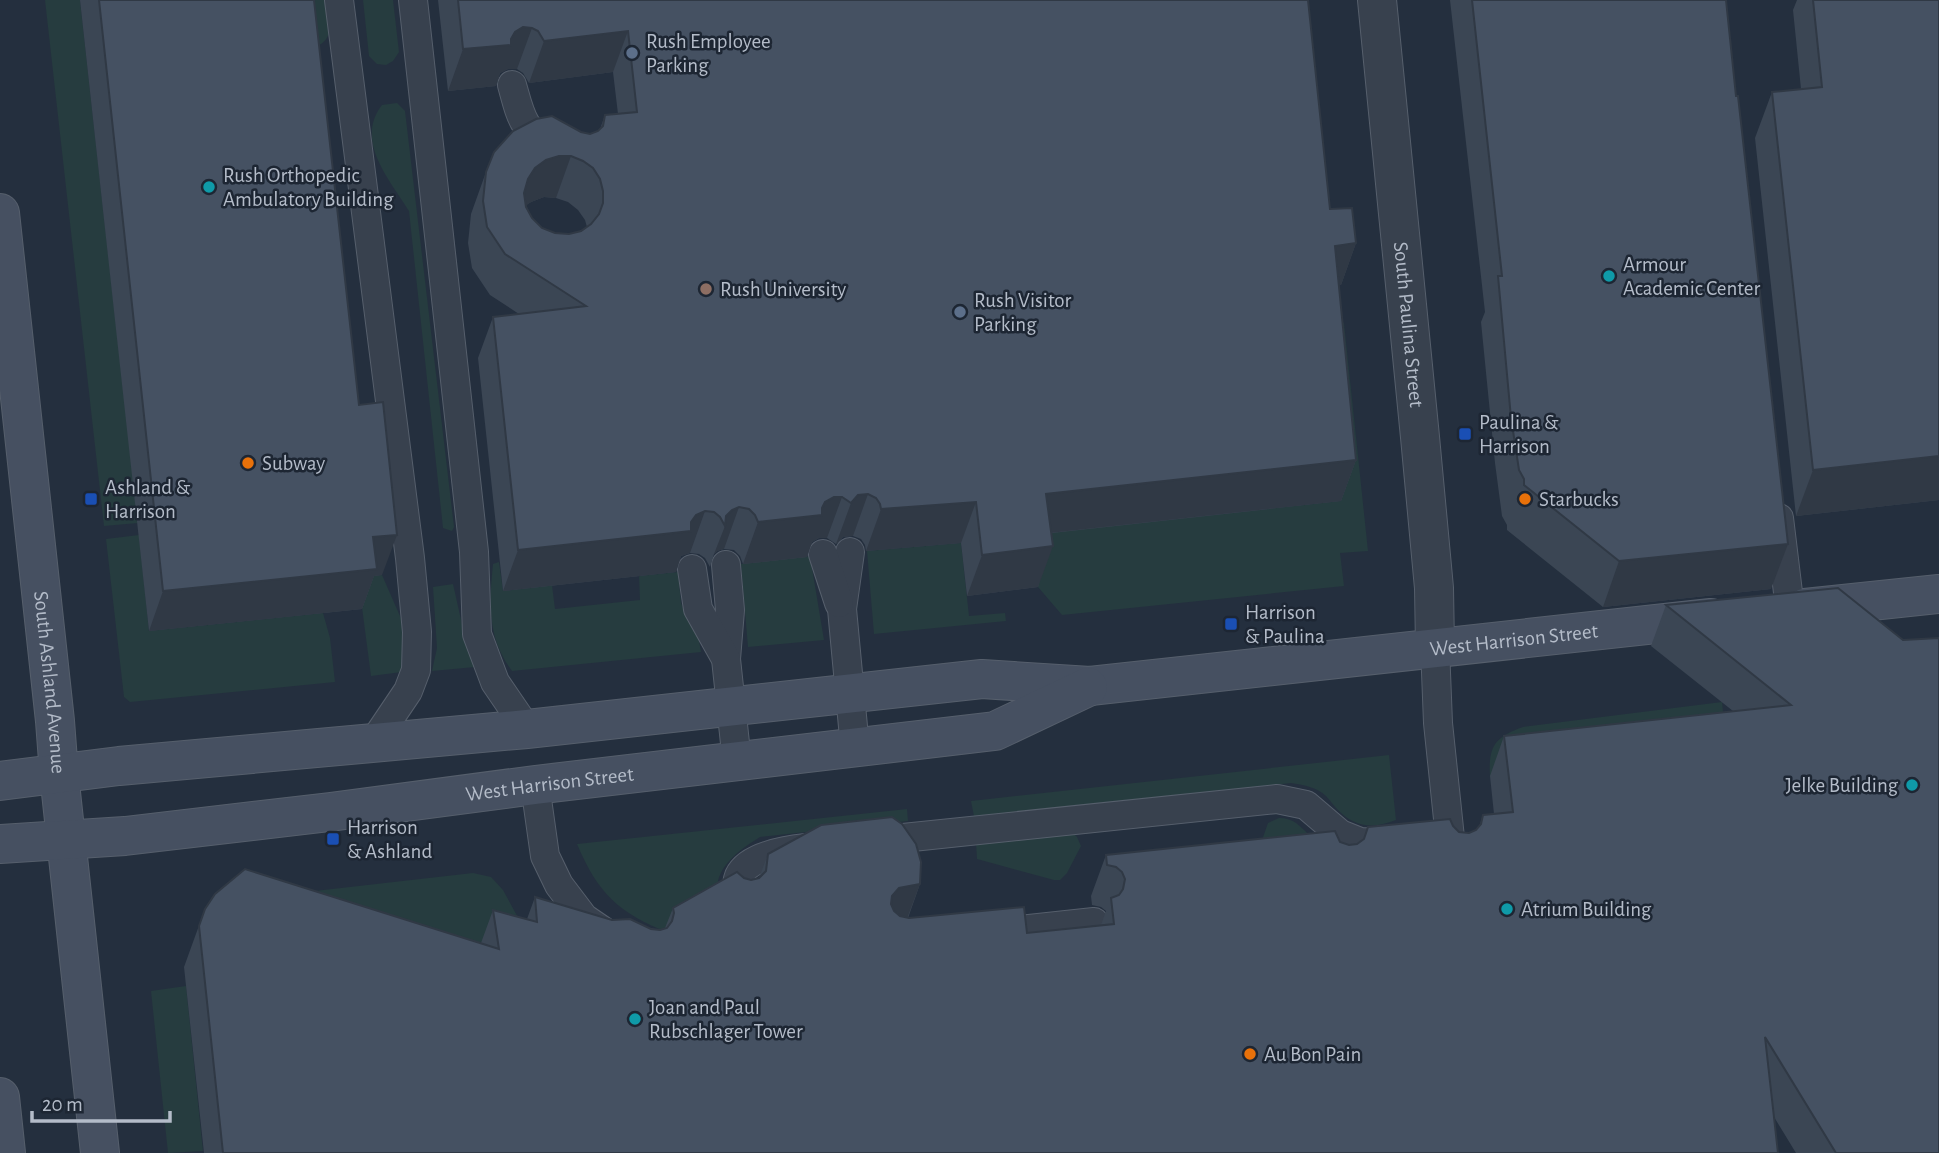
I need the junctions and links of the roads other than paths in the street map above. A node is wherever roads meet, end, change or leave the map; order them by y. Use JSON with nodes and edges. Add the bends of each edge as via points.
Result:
{"nodes":[{"id":1,"x":339,"y":0,"type":"edge"},
{"id":2,"x":413,"y":0,"type":"edge"},
{"id":3,"x":1377,"y":0,"type":"edge"},
{"id":4,"x":512,"y":85,"type":"edge"},
{"id":5,"x":574,"y":159,"type":"edge"},
{"id":6,"x":0,"y":213,"type":"edge"},
{"id":7,"x":3,"y":260,"type":"edge"},
{"id":8,"x":1776,"y":492,"type":"edge"},
{"id":9,"x":836,"y":553,"type":"dead end"},
{"id":10,"x":726,"y":565,"type":"edge"},
{"id":11,"x":692,"y":569,"type":"edge"},
{"id":12,"x":1939,"y":594,"type":"edge"},
{"id":13,"x":1790,"y":609,"type":"junction"},
{"id":14,"x":1435,"y":647,"type":"junction"},
{"id":15,"x":726,"y":659,"type":"junction"},
{"id":16,"x":1090,"y":686,"type":"junction"},
{"id":17,"x":850,"y":695,"type":"junction"},
{"id":18,"x":732,"y":707,"type":"junction"},
{"id":19,"x":527,"y":729,"type":"junction"},
{"id":20,"x":373,"y":743,"type":"junction"},
{"id":21,"x":855,"y":748,"type":"junction"},
{"id":22,"x":737,"y":762,"type":"junction"},
{"id":23,"x":59,"y":774,"type":"junction"},
{"id":24,"x":0,"y":781,"type":"edge"},
{"id":25,"x":535,"y":785,"type":"junction"},
{"id":26,"x":67,"y":840,"type":"junction"},
{"id":27,"x":0,"y":844,"type":"edge"},
{"id":28,"x":737,"y":904,"type":"edge"},
{"id":29,"x":1094,"y":922,"type":"dead end"},
{"id":30,"x":967,"y":935,"type":"edge"},
{"id":31,"x":624,"y":945,"type":"edge"},
{"id":32,"x":0,"y":1097,"type":"edge"},
{"id":33,"x":6,"y":1153,"type":"edge"},
{"id":34,"x":100,"y":1153,"type":"edge"}],
"edges":[{"from":1,"to":20,"type":"lane","via":[[417,632],[416,670],[408,691]]},
{"from":2,"to":19,"type":"lane","via":[[474,552],[477,634],[495,682]]},
{"from":3,"to":14,"type":"street","name":"South Paulina Street","via":[[1434,588]]},
{"from":4,"to":5,"type":"lane","via":[[521,117],[537,138]]},
{"from":6,"to":7,"type":"main road","name":"South Ashland Avenue"},
{"from":7,"to":23,"type":"main road","name":"South Ashland Avenue"},
{"from":8,"to":13,"type":"lane"},
{"from":9,"to":17,"type":"lane"},
{"from":10,"to":15,"type":"lane","via":[[730,610]]},
{"from":11,"to":15,"type":"lane","via":[[698,609]]},
{"from":12,"to":13,"type":"main road","name":"West Harrison Street"},
{"from":13,"to":14,"type":"main road","name":"West Harrison Street"},
{"from":14,"to":16,"type":"main road","name":"West Harrison Street"},
{"from":14,"to":28,"type":"lane","via":[[1452,846],[1360,842],[1339,848],[1306,805],[1277,799],[784,851],[756,860],[740,874]]},
{"from":15,"to":18,"type":"lane"},
{"from":16,"to":17,"type":"main road","name":"West Harrison Street","via":[[982,679]]},
{"from":16,"to":21,"type":"main road","name":"West Harrison Street","via":[[995,731]]},
{"from":17,"to":18,"type":"main road","name":"West Harrison Street"},
{"from":17,"to":21,"type":"lane"},
{"from":18,"to":19,"type":"main road","name":"West Harrison Street"},
{"from":18,"to":22,"type":"lane"},
{"from":19,"to":20,"type":"main road","name":"West Harrison Street"},
{"from":20,"to":23,"type":"main road","name":"West Harrison Street"},
{"from":21,"to":22,"type":"main road","name":"West Harrison Street"},
{"from":22,"to":25,"type":"main road","name":"West Harrison Street"},
{"from":23,"to":24,"type":"main road","name":"West Harrison Street"},
{"from":23,"to":26,"type":"main road","name":"South Ashland Avenue"},
{"from":25,"to":26,"type":"main road","name":"West Harrison Street"},
{"from":25,"to":31,"type":"lane","via":[[545,856],[559,885],[584,918]]},
{"from":26,"to":27,"type":"main road","name":"West Harrison Street"},
{"from":26,"to":34,"type":"main road","name":"South Ashland Avenue"},
{"from":29,"to":30,"type":"lane"},
{"from":32,"to":33,"type":"main road"}]}
